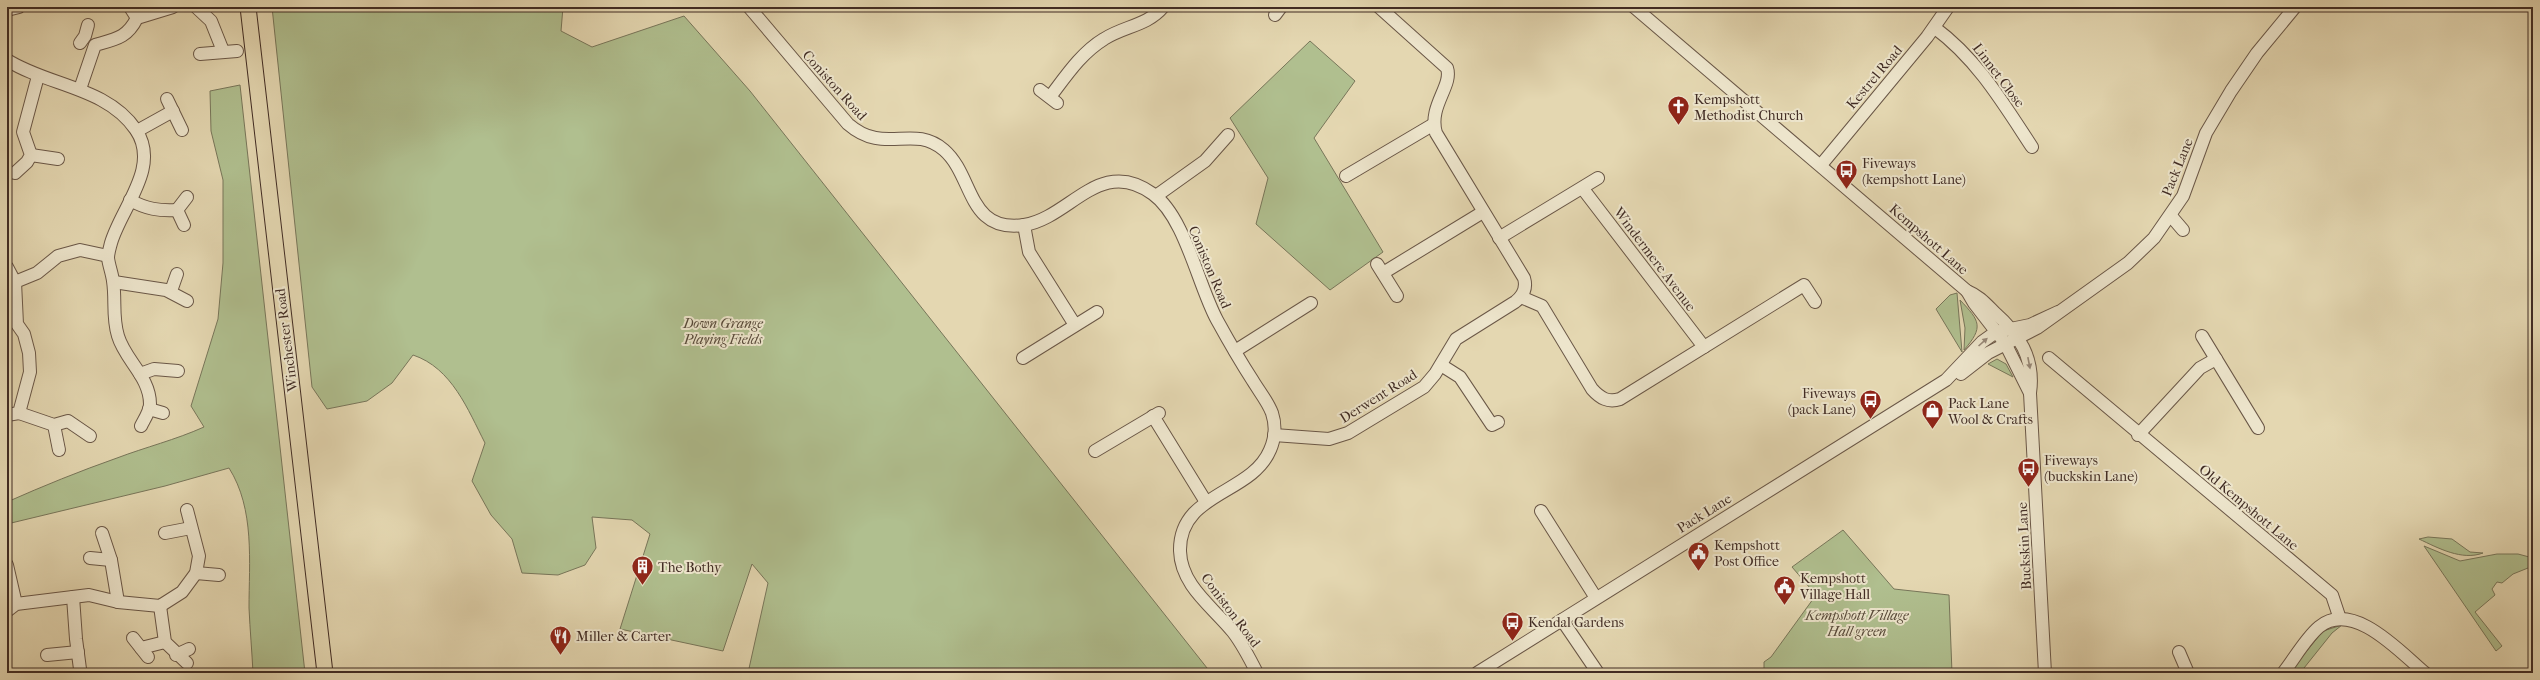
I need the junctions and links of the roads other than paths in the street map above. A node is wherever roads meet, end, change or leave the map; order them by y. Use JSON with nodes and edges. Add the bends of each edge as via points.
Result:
{"nodes":[{"id":1,"x":19,"y":7,"type":"edge"},
{"id":2,"x":130,"y":7,"type":"edge"},
{"id":3,"x":196,"y":7,"type":"edge"},
{"id":4,"x":248,"y":7,"type":"edge"},
{"id":5,"x":749,"y":7,"type":"edge"},
{"id":6,"x":1163,"y":7,"type":"edge"},
{"id":7,"x":1379,"y":7,"type":"edge"},
{"id":8,"x":1634,"y":7,"type":"edge"},
{"id":9,"x":1948,"y":7,"type":"edge"},
{"id":10,"x":2295,"y":7,"type":"edge"},
{"id":11,"x":169,"y":8,"type":"edge"},
{"id":12,"x":7,"y":10,"type":"edge"},
{"id":13,"x":137,"y":18,"type":"junction"},
{"id":14,"x":1934,"y":28,"type":"junction"},
{"id":15,"x":84,"y":35,"type":"dead end"},
{"id":16,"x":95,"y":45,"type":"junction"},
{"id":17,"x":223,"y":51,"type":"junction"},
{"id":18,"x":237,"y":51,"type":"dead end"},
{"id":19,"x":200,"y":54,"type":"dead end"},
{"id":20,"x":7,"y":60,"type":"edge"},
{"id":21,"x":38,"y":76,"type":"junction"},
{"id":22,"x":80,"y":90,"type":"junction"},
{"id":23,"x":1049,"y":97,"type":"dead end"},
{"id":24,"x":167,"y":99,"type":"dead end"},
{"id":25,"x":173,"y":111,"type":"junction"},
{"id":26,"x":1434,"y":124,"type":"junction"},
{"id":27,"x":182,"y":130,"type":"dead end"},
{"id":28,"x":137,"y":131,"type":"junction"},
{"id":29,"x":1222,"y":137,"type":"dead end"},
{"id":30,"x":2032,"y":147,"type":"dead end"},
{"id":31,"x":31,"y":156,"type":"junction"},
{"id":32,"x":58,"y":159,"type":"dead end"},
{"id":33,"x":1821,"y":165,"type":"junction"},
{"id":34,"x":15,"y":174,"type":"dead end"},
{"id":35,"x":1346,"y":176,"type":"dead end"},
{"id":36,"x":1598,"y":178,"type":"dead end"},
{"id":37,"x":1583,"y":189,"type":"junction"},
{"id":38,"x":1156,"y":196,"type":"junction"},
{"id":39,"x":186,"y":197,"type":"dead end"},
{"id":40,"x":130,"y":200,"type":"junction"},
{"id":41,"x":178,"y":210,"type":"junction"},
{"id":42,"x":1482,"y":212,"type":"junction"},
{"id":43,"x":2171,"y":216,"type":"junction"},
{"id":44,"x":184,"y":225,"type":"dead end"},
{"id":45,"x":1024,"y":225,"type":"junction"},
{"id":46,"x":2183,"y":230,"type":"dead end"},
{"id":47,"x":1498,"y":238,"type":"junction"},
{"id":48,"x":108,"y":256,"type":"junction"},
{"id":49,"x":7,"y":267,"type":"edge"},
{"id":50,"x":177,"y":274,"type":"dead end"},
{"id":51,"x":15,"y":282,"type":"junction"},
{"id":52,"x":114,"y":282,"type":"junction"},
{"id":53,"x":171,"y":291,"type":"junction"},
{"id":54,"x":1967,"y":291,"type":"junction"},
{"id":55,"x":1398,"y":296,"type":"dead end"},
{"id":56,"x":1522,"y":297,"type":"junction"},
{"id":57,"x":187,"y":301,"type":"dead end"},
{"id":58,"x":1815,"y":302,"type":"dead end"},
{"id":59,"x":1311,"y":304,"type":"dead end"},
{"id":60,"x":1097,"y":312,"type":"dead end"},
{"id":61,"x":1075,"y":325,"type":"junction"},
{"id":62,"x":1996,"y":332,"type":"junction"},
{"id":63,"x":2014,"y":332,"type":"junction"},
{"id":64,"x":2202,"y":336,"type":"dead end"},
{"id":65,"x":2005,"y":343,"type":"junction"},
{"id":66,"x":1704,"y":347,"type":"junction"},
{"id":67,"x":1028,"y":351,"type":"dead end"},
{"id":68,"x":1235,"y":351,"type":"junction"},
{"id":69,"x":2049,"y":358,"type":"dead end"},
{"id":70,"x":2216,"y":360,"type":"junction"},
{"id":71,"x":1441,"y":365,"type":"junction"},
{"id":72,"x":178,"y":371,"type":"dead end"},
{"id":73,"x":140,"y":374,"type":"junction"},
{"id":74,"x":1946,"y":380,"type":"junction"},
{"id":75,"x":2030,"y":393,"type":"junction"},
{"id":76,"x":149,"y":409,"type":"junction"},
{"id":77,"x":13,"y":414,"type":"edge"},
{"id":78,"x":163,"y":414,"type":"dead end"},
{"id":79,"x":1498,"y":422,"type":"dead end"},
{"id":80,"x":54,"y":425,"type":"junction"},
{"id":81,"x":141,"y":426,"type":"dead end"},
{"id":82,"x":2258,"y":428,"type":"dead end"},
{"id":83,"x":1274,"y":435,"type":"junction"},
{"id":84,"x":2138,"y":435,"type":"junction"},
{"id":85,"x":90,"y":436,"type":"dead end"},
{"id":86,"x":59,"y":450,"type":"dead end"},
{"id":87,"x":1095,"y":451,"type":"dead end"},
{"id":88,"x":1206,"y":502,"type":"junction"},
{"id":89,"x":187,"y":510,"type":"dead end"},
{"id":90,"x":1541,"y":511,"type":"dead end"},
{"id":91,"x":191,"y":528,"type":"junction"},
{"id":92,"x":102,"y":533,"type":"dead end"},
{"id":93,"x":164,"y":533,"type":"dead end"},
{"id":94,"x":90,"y":558,"type":"dead end"},
{"id":95,"x":111,"y":560,"type":"junction"},
{"id":96,"x":7,"y":565,"type":"edge"},
{"id":97,"x":196,"y":573,"type":"junction"},
{"id":98,"x":219,"y":575,"type":"dead end"},
{"id":99,"x":74,"y":597,"type":"junction"},
{"id":100,"x":1596,"y":598,"type":"junction"},
{"id":101,"x":118,"y":602,"type":"junction"},
{"id":102,"x":160,"y":606,"type":"junction"},
{"id":103,"x":11,"y":608,"type":"edge"},
{"id":104,"x":2340,"y":619,"type":"junction"},
{"id":105,"x":1562,"y":620,"type":"junction"},
{"id":106,"x":132,"y":638,"type":"dead end"},
{"id":107,"x":165,"y":642,"type":"junction"},
{"id":108,"x":189,"y":649,"type":"dead end"},
{"id":109,"x":78,"y":652,"type":"junction"},
{"id":110,"x":2179,"y":652,"type":"dead end"},
{"id":111,"x":47,"y":655,"type":"dead end"},
{"id":112,"x":176,"y":655,"type":"junction"},
{"id":113,"x":187,"y":663,"type":"dead end"},
{"id":114,"x":80,"y":669,"type":"dead end"},
{"id":115,"x":325,"y":673,"type":"edge"},
{"id":116,"x":1256,"y":673,"type":"edge"},
{"id":117,"x":1477,"y":673,"type":"edge"},
{"id":118,"x":1598,"y":673,"type":"edge"},
{"id":119,"x":2045,"y":673,"type":"edge"},
{"id":120,"x":2188,"y":673,"type":"edge"},
{"id":121,"x":2283,"y":673,"type":"edge"},
{"id":122,"x":2425,"y":673,"type":"edge"}],
"edges":[{"from":1,"to":12,"type":"street"},
{"from":2,"to":13,"type":"street"},
{"from":3,"to":17,"type":"street","via":[[211,21]]},
{"from":4,"to":115,"type":"main road","name":"Winchester Road"},
{"from":5,"to":45,"type":"street","name":"Coniston Road","via":[[854,130],[876,140],[919,138],[938,146],[951,158],[971,198],[980,210],[1000,223]]},
{"from":6,"to":23,"type":"street","via":[[1150,19],[1112,34],[1092,47]]},
{"from":7,"to":26,"type":"street","via":[[1447,68],[1448,77],[1436,107]]},
{"from":8,"to":33,"type":"street","name":"Kempshott Lane"},
{"from":9,"to":14,"type":"street","name":"Kestrel Road"},
{"from":10,"to":43,"type":"street","name":"Pack Lane","via":[[2230,91],[2206,133],[2186,191]]},
{"from":11,"to":13,"type":"street"},
{"from":13,"to":16,"type":"street","via":[[130,31],[122,37]]},
{"from":14,"to":30,"type":"street","name":"Linnet Close","via":[[1954,42],[1974,63]]},
{"from":14,"to":33,"type":"street","name":"Kestrel Road"},
{"from":15,"to":16,"type":"street"},
{"from":16,"to":22,"type":"street"},
{"from":17,"to":18,"type":"street"},
{"from":17,"to":19,"type":"street"},
{"from":20,"to":21,"type":"street"},
{"from":21,"to":22,"type":"street"},
{"from":21,"to":31,"type":"street","via":[[23,132]]},
{"from":22,"to":28,"type":"street","via":[[124,116]]},
{"from":24,"to":25,"type":"street"},
{"from":25,"to":27,"type":"street"},
{"from":25,"to":28,"type":"street"},
{"from":26,"to":35,"type":"street"},
{"from":26,"to":42,"type":"street","via":[[1447,154]]},
{"from":28,"to":40,"type":"street","via":[[145,152],[136,191]]},
{"from":29,"to":38,"type":"street","via":[[1205,161]]},
{"from":31,"to":32,"type":"street"},
{"from":31,"to":34,"type":"street"},
{"from":33,"to":54,"type":"street","name":"Kempshott Lane"},
{"from":36,"to":37,"type":"street"},
{"from":37,"to":47,"type":"street"},
{"from":37,"to":66,"type":"street","name":"Windermere Avenue"},
{"from":38,"to":45,"type":"street","name":"Coniston Road","via":[[1132,184],[1107,183],[1084,192],[1038,221]]},
{"from":38,"to":68,"type":"street","name":"Coniston Road","via":[[1176,224],[1216,318]]},
{"from":39,"to":41,"type":"street"},
{"from":40,"to":41,"type":"street","via":[[145,208]]},
{"from":40,"to":48,"type":"street","via":[[120,217]]},
{"from":41,"to":44,"type":"street"},
{"from":42,"to":47,"type":"street"},
{"from":42,"to":55,"type":"street","via":[[1380,268]]},
{"from":43,"to":46,"type":"street"},
{"from":43,"to":63,"type":"street","name":"Pack Lane","via":[[2154,238],[2128,263],[2058,312]]},
{"from":45,"to":61,"type":"street","via":[[1029,252]]},
{"from":47,"to":56,"type":"street","via":[[1524,278]]},
{"from":48,"to":51,"type":"street","via":[[80,250],[58,256],[37,273]]},
{"from":48,"to":52,"type":"street"},
{"from":49,"to":51,"type":"street"},
{"from":50,"to":53,"type":"street"},
{"from":51,"to":77,"type":"street","via":[[16,324],[24,334],[30,372]]},
{"from":52,"to":53,"type":"street"},
{"from":52,"to":73,"type":"street","via":[[114,311],[118,337]]},
{"from":53,"to":57,"type":"street"},
{"from":54,"to":62,"type":"street","name":"Kempshott Lane"},
{"from":54,"to":63,"type":"street","name":"Kempshott Lane","via":[[1981,298]]},
{"from":56,"to":66,"type":"street","via":[[1542,306],[1592,389],[1606,400],[1620,399]]},
{"from":56,"to":71,"type":"street","name":"Derwent Road","via":[[1456,339]]},
{"from":58,"to":66,"type":"street","via":[[1804,285]]},
{"from":59,"to":68,"type":"street"},
{"from":60,"to":61,"type":"street"},
{"from":61,"to":67,"type":"street"},
{"from":62,"to":63,"type":"street","name":"Pack Lane"},
{"from":62,"to":65,"type":"street","name":"Buckskin Lane"},
{"from":74,"to":62,"type":"street","name":"Pack Lane","one_way":true,"via":[[1982,342]]},
{"from":63,"to":65,"type":"street","name":"Pack Lane"},
{"from":63,"to":75,"type":"street","name":"Buckskin Lane","one_way":true,"via":[[2029,359],[2032,382]]},
{"from":64,"to":70,"type":"street"},
{"from":65,"to":74,"type":"street","name":"Pack Lane","via":[[1960,375]]},
{"from":65,"to":75,"type":"street","name":"Buckskin Lane"},
{"from":68,"to":83,"type":"street","name":"Coniston Road","via":[[1271,411]]},
{"from":69,"to":84,"type":"street","name":"Old Kempshott Lane"},
{"from":70,"to":82,"type":"street"},
{"from":70,"to":84,"type":"street","via":[[2200,368]]},
{"from":71,"to":79,"type":"street","via":[[1460,377],[1492,425]]},
{"from":71,"to":83,"type":"street","name":"Derwent Road","via":[[1424,387],[1341,437],[1330,439]]},
{"from":72,"to":73,"type":"street","via":[[154,369]]},
{"from":73,"to":76,"type":"street","via":[[148,394]]},
{"from":74,"to":100,"type":"street","name":"Pack Lane"},
{"from":75,"to":119,"type":"street","name":"Buckskin Lane"},
{"from":76,"to":78,"type":"street"},
{"from":76,"to":81,"type":"street"},
{"from":77,"to":80,"type":"street"},
{"from":80,"to":85,"type":"street","via":[[68,421]]},
{"from":80,"to":86,"type":"street"},
{"from":83,"to":88,"type":"street","name":"Coniston Road","via":[[1269,454],[1258,469]]},
{"from":84,"to":104,"type":"street","name":"Old Kempshott Lane","via":[[2332,595]]},
{"from":87,"to":88,"type":"street","via":[[1157,414]]},
{"from":88,"to":116,"type":"street","name":"Coniston Road","via":[[1188,518],[1183,530],[1180,549],[1183,568],[1202,598],[1242,645]]},
{"from":89,"to":91,"type":"street"},
{"from":90,"to":100,"type":"street"},
{"from":91,"to":93,"type":"street"},
{"from":91,"to":97,"type":"street","via":[[199,556]]},
{"from":92,"to":95,"type":"street"},
{"from":94,"to":95,"type":"street"},
{"from":95,"to":101,"type":"street"},
{"from":96,"to":103,"type":"street"},
{"from":97,"to":98,"type":"street"},
{"from":97,"to":102,"type":"street","via":[[182,592]]},
{"from":99,"to":101,"type":"street","via":[[89,595]]},
{"from":99,"to":103,"type":"street"},
{"from":99,"to":109,"type":"street"},
{"from":100,"to":105,"type":"street","name":"Pack Lane"},
{"from":101,"to":102,"type":"street"},
{"from":102,"to":107,"type":"street"},
{"from":104,"to":121,"type":"street","via":[[2318,628]]},
{"from":104,"to":122,"type":"street","via":[[2365,624]]},
{"from":105,"to":117,"type":"street","name":"Pack Lane"},
{"from":105,"to":118,"type":"street"},
{"from":106,"to":107,"type":"street","via":[[144,652]]},
{"from":107,"to":112,"type":"street"},
{"from":108,"to":112,"type":"street"},
{"from":109,"to":111,"type":"street"},
{"from":109,"to":114,"type":"street"},
{"from":110,"to":120,"type":"street"},
{"from":112,"to":113,"type":"street"}]}
